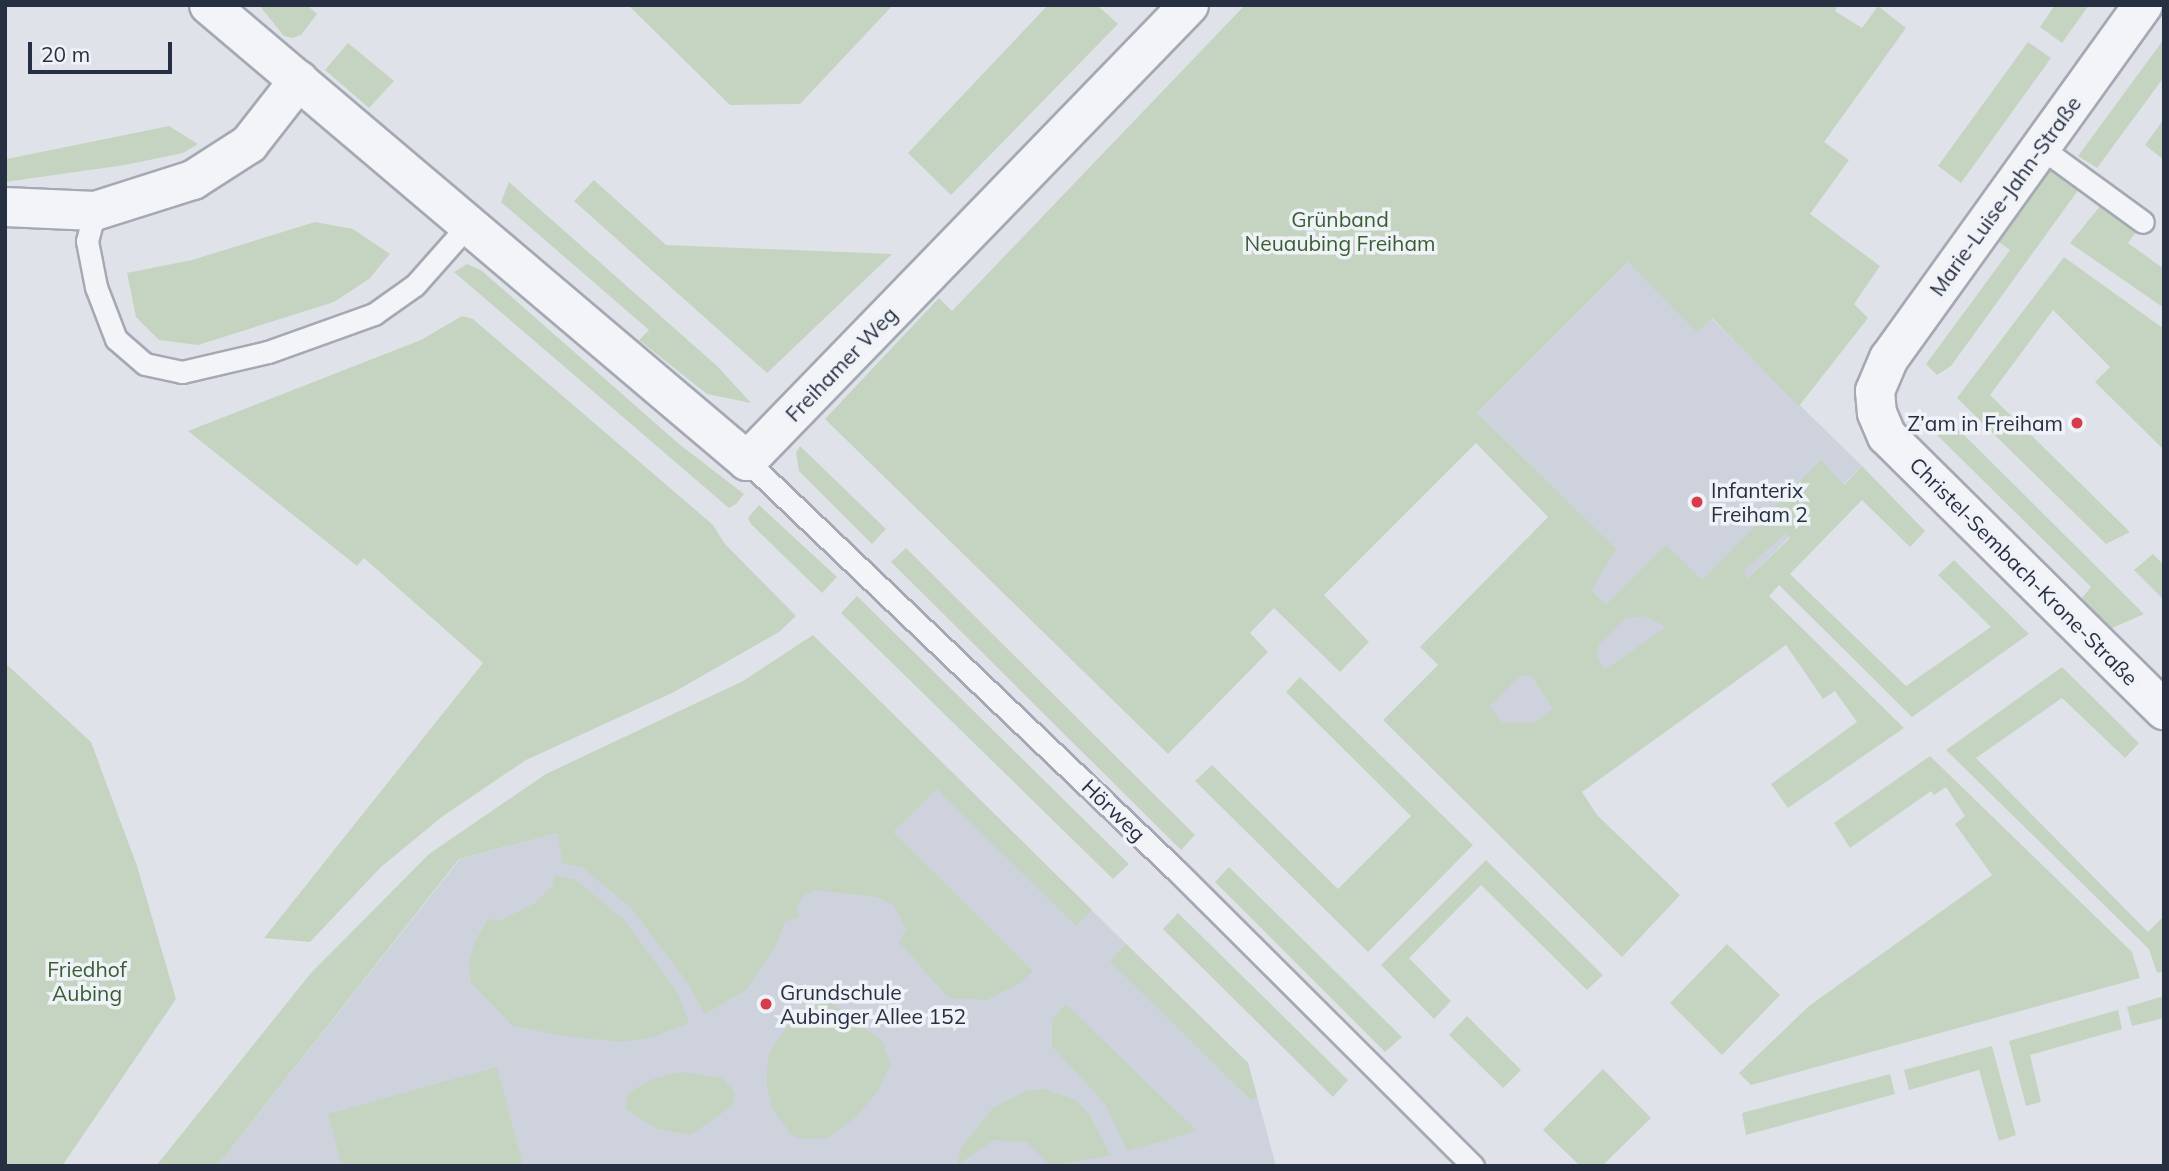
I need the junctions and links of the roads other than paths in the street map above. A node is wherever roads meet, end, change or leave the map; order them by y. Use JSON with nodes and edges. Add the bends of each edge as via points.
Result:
{"nodes":[{"id":1,"x":209,"y":5,"type":"edge"},
{"id":2,"x":1189,"y":5,"type":"edge"},
{"id":3,"x":2143,"y":5,"type":"edge"},
{"id":4,"x":299,"y":80,"type":"junction"},
{"id":5,"x":2040,"y":147,"type":"junction"},
{"id":6,"x":5,"y":206,"type":"edge"},
{"id":7,"x":95,"y":211,"type":"junction"},
{"id":8,"x":2143,"y":222,"type":"dead end"},
{"id":9,"x":469,"y":223,"type":"junction"},
{"id":10,"x":1875,"y":391,"type":"joint"},
{"id":11,"x":747,"y":461,"type":"junction"},
{"id":12,"x":2164,"y":710,"type":"edge"},
{"id":13,"x":1474,"y":1166,"type":"edge"}],
"edges":[{"from":1,"to":4,"type":"street"},
{"from":2,"to":11,"type":"street","name":"Freihamer Weg"},
{"from":3,"to":5,"type":"street","name":"Marie-Luise-Jahn-Straße"},
{"from":4,"to":7,"type":"street","via":[[249,144],[223,165],[193,180]]},
{"from":4,"to":9,"type":"street"},
{"from":5,"to":8,"type":"lane"},
{"from":5,"to":10,"type":"street","name":"Marie-Luise-Jahn-Straße","via":[[1889,358]]},
{"from":6,"to":7,"type":"street"},
{"from":7,"to":9,"type":"lane","via":[[87,242],[96,287],[116,339],[145,364],[182,372],[268,352],[374,314],[415,285]]},
{"from":9,"to":11,"type":"street"},
{"from":10,"to":12,"type":"street","name":"Christel-Sembach-Krone-Straße","via":[[1877,413],[1887,436]]},
{"from":11,"to":13,"type":"lane","name":"Hörweg","via":[[1097,793]]}]}
